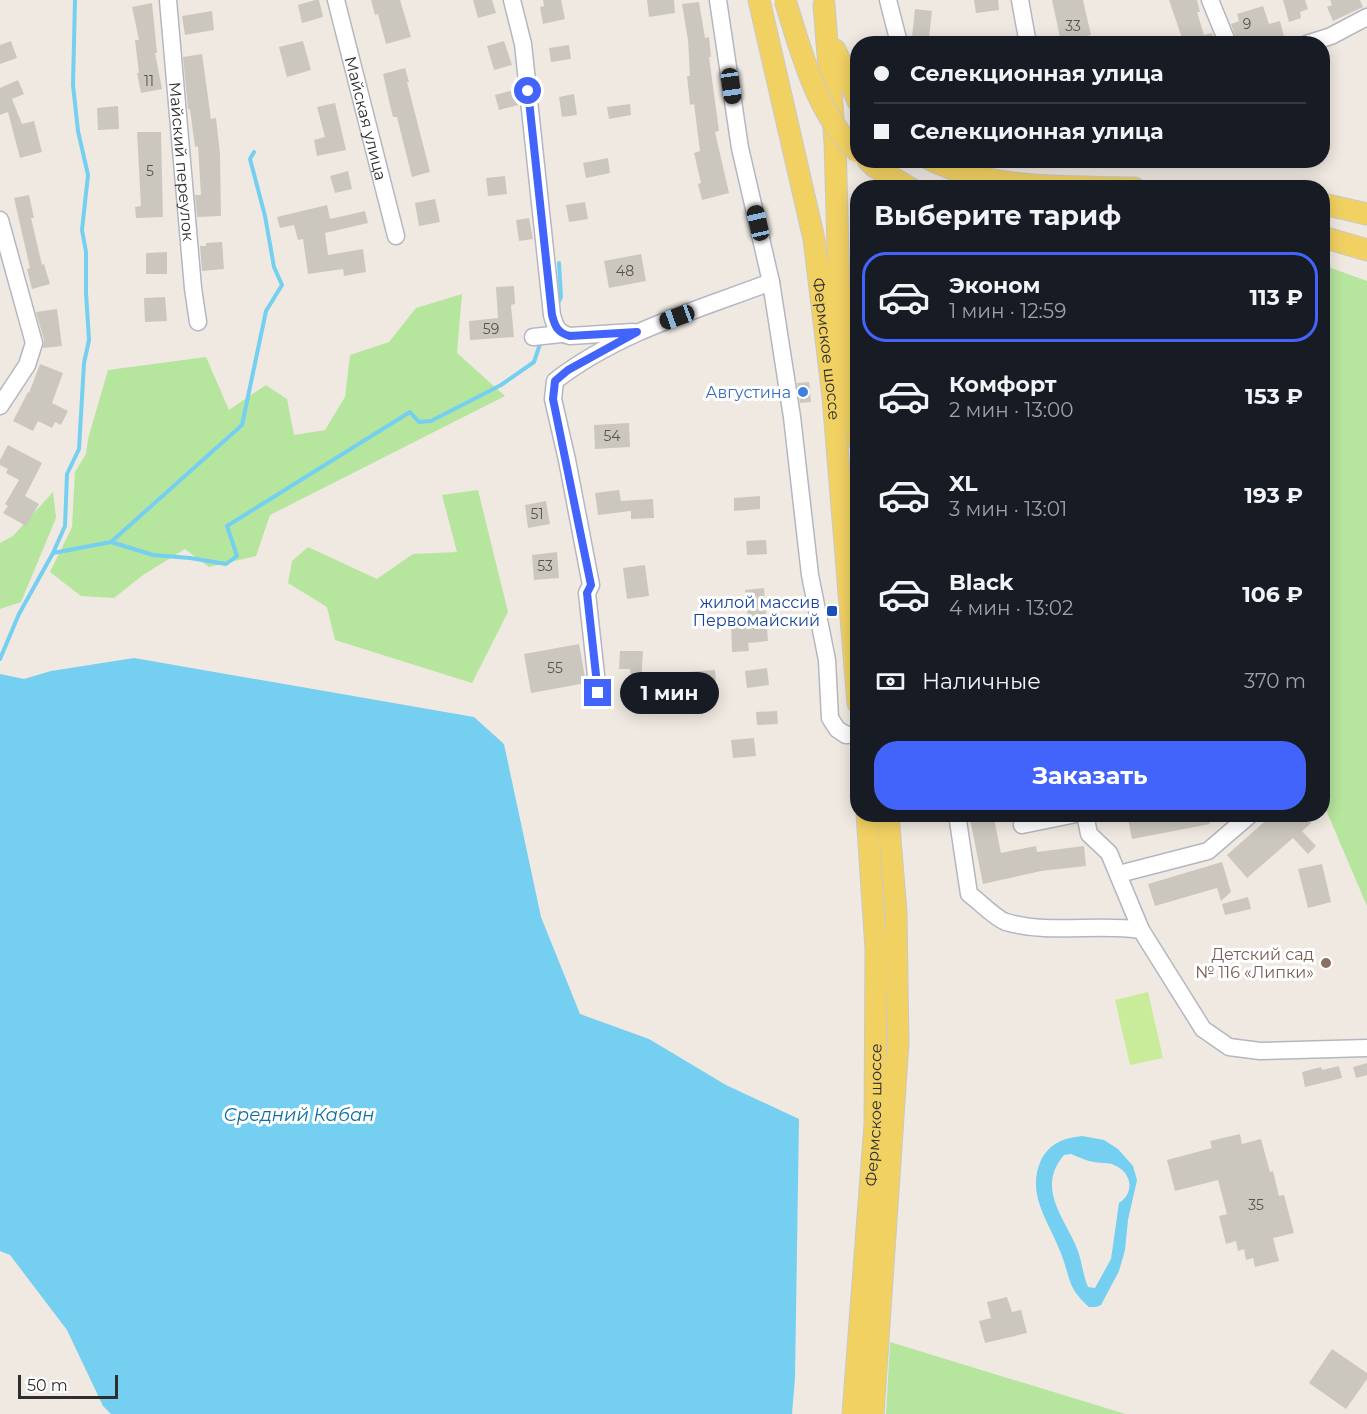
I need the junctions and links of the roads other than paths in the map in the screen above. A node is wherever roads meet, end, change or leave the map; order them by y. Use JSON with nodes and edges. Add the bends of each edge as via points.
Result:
{"nodes":[{"id":1,"x":168,"y":0,"type":"edge"},
{"id":2,"x":336,"y":0,"type":"edge"},
{"id":3,"x":512,"y":0,"type":"edge"},
{"id":4,"x":718,"y":0,"type":"edge"},
{"id":5,"x":759,"y":0,"type":"edge"},
{"id":6,"x":785,"y":0,"type":"edge"},
{"id":7,"x":888,"y":0,"type":"edge"},
{"id":8,"x":1020,"y":0,"type":"edge"},
{"id":9,"x":1210,"y":0,"type":"edge"},
{"id":10,"x":824,"y":2,"type":"edge"},
{"id":11,"x":1367,"y":17,"type":"edge"},
{"id":12,"x":897,"y":36,"type":"edge"},
{"id":13,"x":1027,"y":36,"type":"edge"},
{"id":14,"x":1225,"y":36,"type":"edge"},
{"id":15,"x":1330,"y":36,"type":"edge"},
{"id":16,"x":850,"y":84,"type":"edge"},
{"id":17,"x":850,"y":145,"type":"edge"},
{"id":18,"x":877,"y":168,"type":"edge"},
{"id":19,"x":947,"y":168,"type":"edge"},
{"id":20,"x":897,"y":180,"type":"edge"},
{"id":21,"x":989,"y":180,"type":"edge"},
{"id":22,"x":1330,"y":206,"type":"edge"},
{"id":23,"x":1367,"y":214,"type":"edge"},
{"id":24,"x":0,"y":220,"type":"edge"},
{"id":25,"x":396,"y":236,"type":"dead end"},
{"id":26,"x":1330,"y":239,"type":"edge"},
{"id":27,"x":1330,"y":250,"type":"edge"},
{"id":28,"x":1367,"y":250,"type":"edge"},
{"id":29,"x":1367,"y":256,"type":"edge"},
{"id":30,"x":771,"y":282,"type":"junction"},
{"id":31,"x":198,"y":321,"type":"dead end"},
{"id":32,"x":637,"y":332,"type":"junction"},
{"id":33,"x":561,"y":334,"type":"junction"},
{"id":34,"x":533,"y":337,"type":"dead end"},
{"id":35,"x":850,"y":372,"type":"edge"},
{"id":36,"x":0,"y":406,"type":"edge"},
{"id":37,"x":850,"y":605,"type":"edge"},
{"id":38,"x":598,"y":693,"type":"dead end"},
{"id":39,"x":850,"y":735,"type":"edge"},
{"id":40,"x":868,"y":822,"type":"edge"},
{"id":41,"x":889,"y":822,"type":"edge"},
{"id":42,"x":958,"y":822,"type":"edge"},
{"id":43,"x":1037,"y":822,"type":"edge"},
{"id":44,"x":1086,"y":822,"type":"edge"},
{"id":45,"x":1241,"y":822,"type":"edge"},
{"id":46,"x":1022,"y":825,"type":"dead end"},
{"id":47,"x":1119,"y":874,"type":"junction"},
{"id":48,"x":1141,"y":930,"type":"junction"},
{"id":49,"x":1367,"y":1048,"type":"edge"},
{"id":50,"x":853,"y":1414,"type":"edge"},
{"id":51,"x":873,"y":1414,"type":"edge"}],
"edges":[{"from":1,"to":31,"type":"street","name":"Майский переулок"},
{"from":2,"to":25,"type":"street","name":"Майская улица"},
{"from":3,"to":33,"type":"street","via":[[523,44],[552,315]]},
{"from":4,"to":30,"type":"street","via":[[740,148]]},
{"from":5,"to":37,"type":"main road","name":"Фермское шоссе","via":[[814,239],[833,397]]},
{"from":6,"to":17,"type":"main road","bridge":true,"via":[[809,75],[842,138]]},
{"from":7,"to":12,"type":"street"},
{"from":8,"to":13,"type":"street"},
{"from":9,"to":14,"type":"street"},
{"from":10,"to":16,"type":"main road","via":[[836,54]]},
{"from":10,"to":35,"type":"main road","name":"Фермское шоссе","via":[[836,142],[839,285]]},
{"from":11,"to":15,"type":"street"},
{"from":18,"to":20,"type":"main road"},
{"from":19,"to":21,"type":"main road"},
{"from":22,"to":23,"type":"main road"},
{"from":24,"to":36,"type":"street","via":[[34,343],[27,365]]},
{"from":26,"to":28,"type":"main road"},
{"from":27,"to":29,"type":"main road"},
{"from":30,"to":32,"type":"street"},
{"from":30,"to":39,"type":"street","via":[[792,417],[810,575],[827,660],[830,718],[837,729]]},
{"from":32,"to":33,"type":"street"},
{"from":32,"to":38,"type":"street","via":[[568,370],[555,381],[553,399],[591,585],[587,593]]},
{"from":33,"to":34,"type":"street"},
{"from":40,"to":50,"type":"main road","name":"Фермское шоссе","via":[[876,949],[875,1124]]},
{"from":41,"to":51,"type":"main road","name":"Фермское шоссе","via":[[896,912],[898,1043]]},
{"from":42,"to":48,"type":"street","via":[[969,894],[1004,922],[1048,928]]},
{"from":43,"to":46,"type":"street"},
{"from":44,"to":47,"type":"street","via":[[1089,834],[1109,853]]},
{"from":45,"to":47,"type":"street","via":[[1208,850]]},
{"from":47,"to":48,"type":"street"},
{"from":48,"to":49,"type":"street","via":[[1203,1029],[1230,1047],[1260,1051]]}]}
